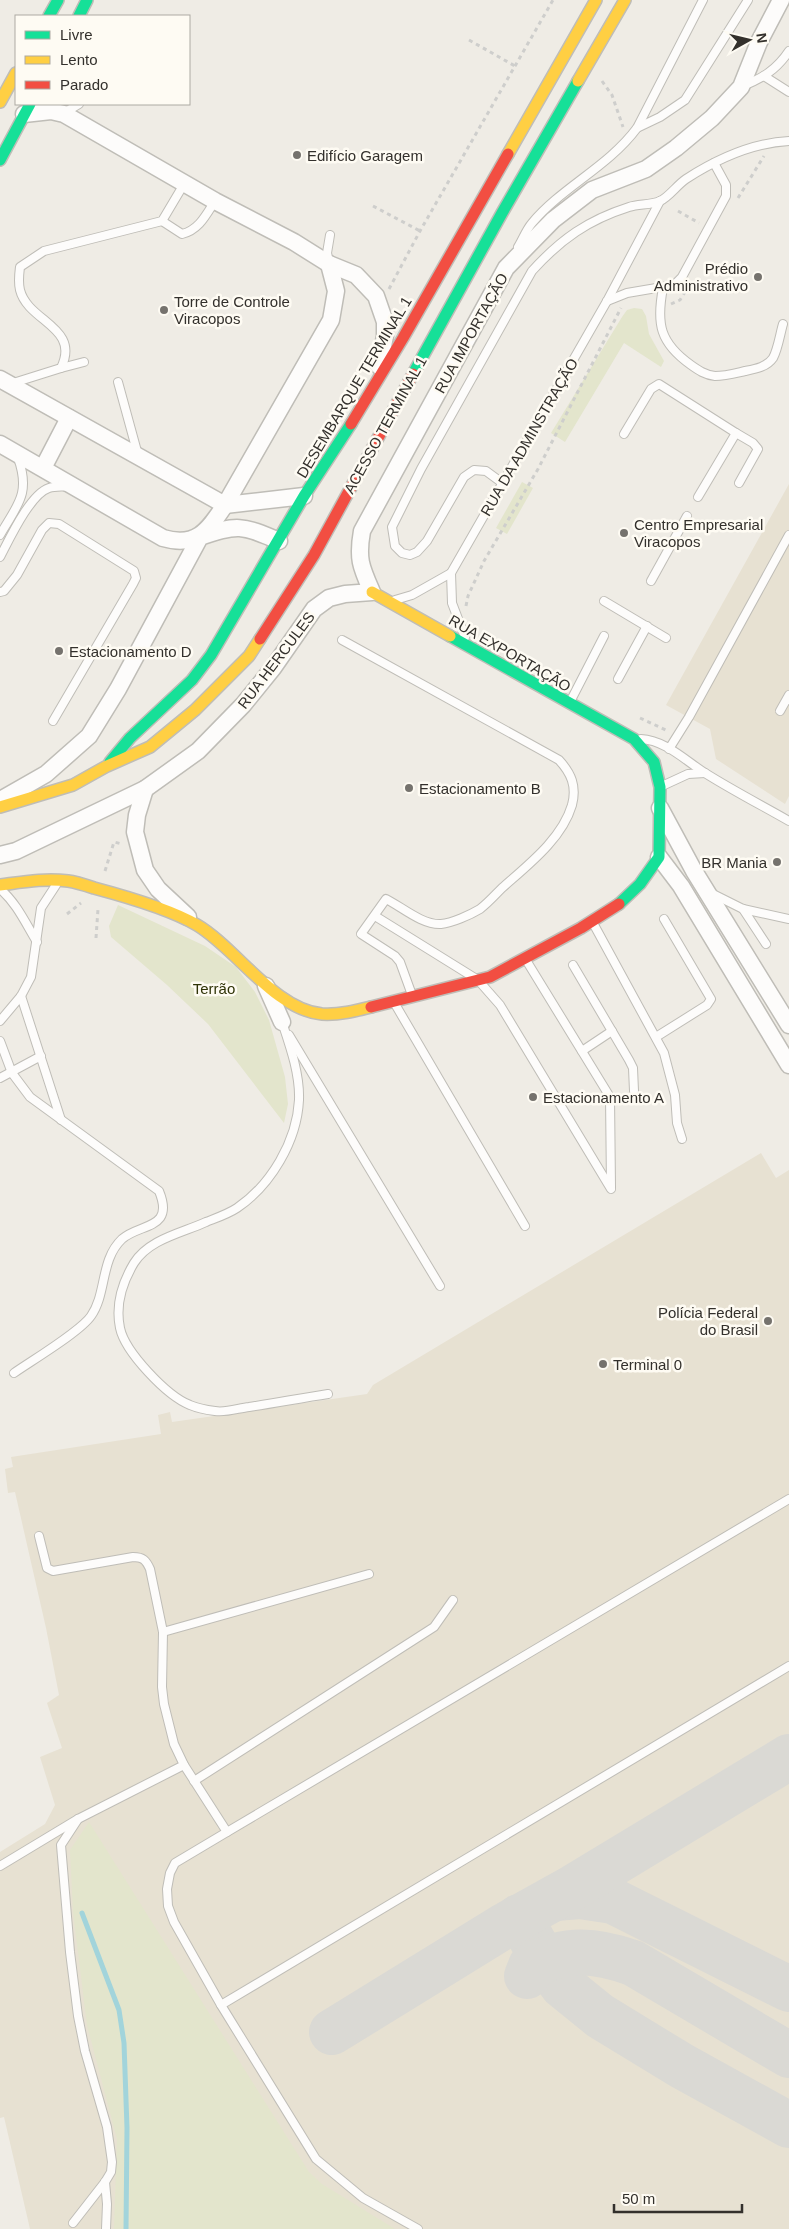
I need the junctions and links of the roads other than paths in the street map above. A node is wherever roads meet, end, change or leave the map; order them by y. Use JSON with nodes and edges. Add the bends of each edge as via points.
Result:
{"nodes":[{"id":1,"x":58,"y":0,"type":"edge"},
{"id":2,"x":88,"y":0,"type":"edge"},
{"id":3,"x":596,"y":0,"type":"edge"},
{"id":4,"x":625,"y":0,"type":"edge"},
{"id":5,"x":703,"y":0,"type":"edge"},
{"id":6,"x":748,"y":0,"type":"edge"},
{"id":7,"x":780,"y":0,"type":"edge"},
{"id":8,"x":50,"y":15,"type":"edge"},
{"id":9,"x":79,"y":15,"type":"edge"},
{"id":10,"x":789,"y":51,"type":"edge"},
{"id":11,"x":15,"y":75,"type":"edge"},
{"id":12,"x":764,"y":76,"type":"junction"},
{"id":13,"x":741,"y":87,"type":"junction"},
{"id":14,"x":789,"y":92,"type":"edge"},
{"id":15,"x":0,"y":102,"type":"edge"},
{"id":16,"x":78,"y":105,"type":"edge"},
{"id":17,"x":27,"y":109,"type":"edge"},
{"id":18,"x":64,"y":114,"type":"junction"},
{"id":19,"x":637,"y":128,"type":"junction"},
{"id":20,"x":789,"y":142,"type":"edge"},
{"id":21,"x":0,"y":160,"type":"edge"},
{"id":22,"x":714,"y":163,"type":"junction"},
{"id":23,"x":184,"y":184,"type":"junction"},
{"id":24,"x":215,"y":201,"type":"junction"},
{"id":25,"x":660,"y":201,"type":"junction"},
{"id":26,"x":162,"y":222,"type":"junction"},
{"id":27,"x":330,"y":236,"type":"dead end"},
{"id":28,"x":329,"y":264,"type":"junction"},
{"id":29,"x":506,"y":268,"type":"junction"},
{"id":30,"x":663,"y":288,"type":"junction"},
{"id":31,"x":607,"y":301,"type":"junction"},
{"id":32,"x":783,"y":324,"type":"dead end"},
{"id":33,"x":84,"y":362,"type":"dead end"},
{"id":34,"x":61,"y":368,"type":"junction"},
{"id":35,"x":4,"y":382,"type":"edge"},
{"id":36,"x":118,"y":382,"type":"dead end"},
{"id":37,"x":367,"y":399,"type":"junction"},
{"id":38,"x":69,"y":418,"type":"junction"},
{"id":39,"x":736,"y":433,"type":"junction"},
{"id":40,"x":624,"y":434,"type":"dead end"},
{"id":41,"x":0,"y":444,"type":"edge"},
{"id":42,"x":16,"y":454,"type":"junction"},
{"id":43,"x":138,"y":458,"type":"junction"},
{"id":44,"x":43,"y":468,"type":"junction"},
{"id":45,"x":502,"y":482,"type":"junction"},
{"id":46,"x":739,"y":483,"type":"dead end"},
{"id":47,"x":73,"y":486,"type":"junction"},
{"id":48,"x":304,"y":496,"type":"junction"},
{"id":49,"x":698,"y":497,"type":"dead end"},
{"id":50,"x":225,"y":505,"type":"junction"},
{"id":51,"x":687,"y":516,"type":"dead end"},
{"id":52,"x":0,"y":535,"type":"edge"},
{"id":53,"x":789,"y":535,"type":"edge"},
{"id":54,"x":200,"y":537,"type":"junction"},
{"id":55,"x":279,"y":541,"type":"junction"},
{"id":56,"x":0,"y":557,"type":"edge"},
{"id":57,"x":451,"y":573,"type":"junction"},
{"id":58,"x":651,"y":581,"type":"dead end"},
{"id":59,"x":0,"y":592,"type":"edge"},
{"id":60,"x":372,"y":592,"type":"junction"},
{"id":61,"x":604,"y":601,"type":"dead end"},
{"id":62,"x":391,"y":602,"type":"junction"},
{"id":63,"x":618,"y":609,"type":"junction"},
{"id":64,"x":613,"y":618,"type":"dead end"},
{"id":65,"x":647,"y":626,"type":"junction"},
{"id":66,"x":604,"y":636,"type":"dead end"},
{"id":67,"x":666,"y":638,"type":"dead end"},
{"id":68,"x":342,"y":640,"type":"dead end"},
{"id":69,"x":469,"y":646,"type":"junction"},
{"id":70,"x":618,"y":679,"type":"dead end"},
{"id":71,"x":789,"y":695,"type":"edge"},
{"id":72,"x":569,"y":704,"type":"junction"},
{"id":73,"x":780,"y":711,"type":"dead end"},
{"id":74,"x":53,"y":721,"type":"dead end"},
{"id":75,"x":634,"y":738,"type":"junction"},
{"id":76,"x":669,"y":749,"type":"junction"},
{"id":77,"x":107,"y":766,"type":"junction"},
{"id":78,"x":705,"y":773,"type":"junction"},
{"id":79,"x":660,"y":787,"type":"junction"},
{"id":80,"x":145,"y":789,"type":"junction"},
{"id":81,"x":0,"y":800,"type":"edge"},
{"id":82,"x":0,"y":807,"type":"edge"},
{"id":83,"x":660,"y":807,"type":"junction"},
{"id":84,"x":789,"y":821,"type":"edge"},
{"id":85,"x":0,"y":856,"type":"edge"},
{"id":86,"x":659,"y":857,"type":"junction"},
{"id":87,"x":59,"y":881,"type":"junction"},
{"id":88,"x":0,"y":887,"type":"edge"},
{"id":89,"x":706,"y":891,"type":"junction"},
{"id":90,"x":743,"y":909,"type":"junction"},
{"id":91,"x":375,"y":916,"type":"junction"},
{"id":92,"x":664,"y":919,"type":"dead end"},
{"id":93,"x":786,"y":919,"type":"edge"},
{"id":94,"x":592,"y":921,"type":"junction"},
{"id":95,"x":197,"y":924,"type":"junction"},
{"id":96,"x":789,"y":926,"type":"edge"},
{"id":97,"x":37,"y":942,"type":"junction"},
{"id":98,"x":766,"y":944,"type":"dead end"},
{"id":99,"x":525,"y":958,"type":"junction"},
{"id":100,"x":573,"y":965,"type":"dead end"},
{"id":101,"x":478,"y":980,"type":"junction"},
{"id":102,"x":266,"y":986,"type":"junction"},
{"id":103,"x":21,"y":996,"type":"junction"},
{"id":104,"x":413,"y":997,"type":"junction"},
{"id":105,"x":394,"y":1002,"type":"junction"},
{"id":106,"x":0,"y":1021,"type":"edge"},
{"id":107,"x":282,"y":1022,"type":"junction"},
{"id":108,"x":789,"y":1025,"type":"edge"},
{"id":109,"x":612,"y":1031,"type":"junction"},
{"id":110,"x":656,"y":1037,"type":"junction"},
{"id":111,"x":0,"y":1041,"type":"edge"},
{"id":112,"x":582,"y":1051,"type":"junction"},
{"id":113,"x":41,"y":1056,"type":"junction"},
{"id":114,"x":789,"y":1066,"type":"edge"},
{"id":115,"x":12,"y":1073,"type":"junction"},
{"id":116,"x":0,"y":1078,"type":"edge"},
{"id":117,"x":634,"y":1091,"type":"dead end"},
{"id":118,"x":61,"y":1120,"type":"junction"},
{"id":119,"x":682,"y":1139,"type":"dead end"},
{"id":120,"x":525,"y":1226,"type":"dead end"},
{"id":121,"x":440,"y":1286,"type":"dead end"},
{"id":122,"x":14,"y":1373,"type":"dead end"},
{"id":123,"x":328,"y":1394,"type":"dead end"},
{"id":124,"x":789,"y":1499,"type":"edge"},
{"id":125,"x":39,"y":1536,"type":"dead end"},
{"id":126,"x":369,"y":1574,"type":"dead end"},
{"id":127,"x":453,"y":1600,"type":"dead end"},
{"id":128,"x":163,"y":1632,"type":"junction"},
{"id":129,"x":789,"y":1666,"type":"edge"},
{"id":130,"x":184,"y":1765,"type":"junction"},
{"id":131,"x":194,"y":1781,"type":"junction"},
{"id":132,"x":78,"y":1819,"type":"junction"},
{"id":133,"x":227,"y":1832,"type":"junction"},
{"id":134,"x":0,"y":1866,"type":"edge"},
{"id":135,"x":221,"y":2005,"type":"junction"},
{"id":136,"x":105,"y":2182,"type":"junction"},
{"id":137,"x":73,"y":2223,"type":"dead end"},
{"id":138,"x":106,"y":2229,"type":"edge"},
{"id":139,"x":418,"y":2229,"type":"edge"}],
"edges":[{"from":1,"to":8,"type":"main road"},
{"from":2,"to":9,"type":"main road"},
{"from":3,"to":37,"type":"main road","name":"DESEMBARQUE TERMINAL 1"},
{"from":4,"to":77,"type":"main road","name":"ACESSO TERMINAL 1","via":[[502,213],[314,555],[249,656],[195,710],[150,747]]},
{"from":5,"to":19,"type":"lane"},
{"from":6,"to":19,"type":"lane","via":[[685,100]]},
{"from":7,"to":13,"type":"street","name":"RUA IMPORTAÇÃO"},
{"from":10,"to":12,"type":"lane","via":[[781,63]]},
{"from":11,"to":15,"type":"main road"},
{"from":12,"to":13,"type":"lane"},
{"from":12,"to":14,"type":"lane"},
{"from":13,"to":29,"type":"street","name":"RUA IMPORTAÇÃO","via":[[712,118],[659,161],[592,190],[553,220]]},
{"from":16,"to":18,"type":"lane"},
{"from":17,"to":18,"type":"street"},
{"from":17,"to":21,"type":"main road"},
{"from":18,"to":23,"type":"street"},
{"from":19,"to":29,"type":"lane","via":[[599,167],[531,224]]},
{"from":20,"to":22,"type":"lane","via":[[773,142],[736,152]]},
{"from":22,"to":25,"type":"lane","via":[[684,180]]},
{"from":22,"to":30,"type":"lane","via":[[726,185],[726,196],[682,276],[674,285]]},
{"from":23,"to":24,"type":"street"},
{"from":23,"to":26,"type":"lane"},
{"from":24,"to":26,"type":"lane","via":[[191,232],[182,234]]},
{"from":24,"to":28,"type":"street"},
{"from":25,"to":31,"type":"lane","name":"RUA DA ADMINSTRAÇÃO"},
{"from":25,"to":45,"type":"lane","via":[[633,206],[586,224],[554,248],[532,272],[392,527],[396,546],[402,553],[410,555],[417,552],[427,542],[464,477],[474,470],[486,471]]},
{"from":26,"to":34,"type":"lane","via":[[44,251],[20,267],[20,292],[64,341],[66,356]]},
{"from":27,"to":28,"type":"lane"},
{"from":28,"to":37,"type":"street","via":[[356,275],[381,305],[385,336]]},
{"from":28,"to":50,"type":"street","via":[[336,290],[331,320]]},
{"from":29,"to":60,"type":"street","name":"RUA IMPORTAÇÃO","via":[[362,531],[361,566]]},
{"from":30,"to":31,"type":"lane","via":[[627,293]]},
{"from":30,"to":32,"type":"lane","via":[[660,304],[666,341],[675,353],[703,373],[726,375],[767,364],[773,358]]},
{"from":31,"to":45,"type":"lane","name":"RUA DA ADMINSTRAÇÃO"},
{"from":33,"to":34,"type":"lane"},
{"from":34,"to":35,"type":"lane"},
{"from":35,"to":38,"type":"street"},
{"from":36,"to":43,"type":"lane"},
{"from":37,"to":48,"type":"main road","name":"DESEMBARQUE TERMINAL 1"},
{"from":38,"to":43,"type":"street"},
{"from":38,"to":44,"type":"street"},
{"from":39,"to":40,"type":"lane","via":[[659,384],[651,389]]},
{"from":39,"to":46,"type":"lane","via":[[758,449]]},
{"from":39,"to":49,"type":"lane"},
{"from":41,"to":42,"type":"street"},
{"from":42,"to":44,"type":"street"},
{"from":42,"to":52,"type":"lane","via":[[25,483],[22,497]]},
{"from":43,"to":50,"type":"street"},
{"from":44,"to":47,"type":"street"},
{"from":45,"to":57,"type":"lane","name":"RUA DA ADMINSTRAÇÃO"},
{"from":47,"to":54,"type":"street","via":[[163,538],[176,542]]},
{"from":47,"to":56,"type":"lane","via":[[48,488],[38,496]]},
{"from":48,"to":50,"type":"street"},
{"from":48,"to":55,"type":"main road","name":"DESEMBARQUE TERMINAL 1"},
{"from":50,"to":54,"type":"street"},
{"from":51,"to":58,"type":"lane"},
{"from":53,"to":76,"type":"lane"},
{"from":54,"to":55,"type":"street","via":[[236,527]]},
{"from":54,"to":81,"type":"street","via":[[89,736],[46,774]]},
{"from":55,"to":77,"type":"main road","name":"DESEMBARQUE TERMINAL 1","via":[[212,655],[192,680],[130,738]]},
{"from":57,"to":62,"type":"lane","via":[[412,595]]},
{"from":57,"to":69,"type":"lane","via":[[452,604]]},
{"from":59,"to":74,"type":"lane","via":[[14,579],[49,523],[59,524],[134,571],[136,578],[133,584]]},
{"from":60,"to":62,"type":"main road","name":"RUA EXPORTAÇÃO"},
{"from":60,"to":80,"type":"street","name":"RUA HERCULES","via":[[330,598],[314,609],[274,668],[243,706],[198,751]]},
{"from":61,"to":63,"type":"lane"},
{"from":62,"to":69,"type":"main road","name":"RUA EXPORTAÇÃO"},
{"from":63,"to":64,"type":"lane"},
{"from":63,"to":65,"type":"lane","via":[[633,614]]},
{"from":65,"to":67,"type":"lane"},
{"from":65,"to":70,"type":"lane"},
{"from":66,"to":72,"type":"lane"},
{"from":68,"to":91,"type":"lane","via":[[559,760],[572,778],[574,789],[572,804],[555,836],[479,909],[441,924],[428,922],[386,899]]},
{"from":69,"to":72,"type":"main road","name":"RUA EXPORTAÇÃO"},
{"from":71,"to":73,"type":"lane"},
{"from":72,"to":75,"type":"main road","name":"RUA EXPORTAÇÃO"},
{"from":75,"to":76,"type":"lane","via":[[649,739]]},
{"from":75,"to":79,"type":"main road","via":[[654,762]]},
{"from":76,"to":78,"type":"lane"},
{"from":77,"to":82,"type":"main road","name":"ACESSO TERMINAL 1","via":[[73,785]]},
{"from":78,"to":79,"type":"lane","via":[[688,774]]},
{"from":78,"to":84,"type":"lane"},
{"from":79,"to":83,"type":"main road"},
{"from":80,"to":85,"type":"street"},
{"from":80,"to":95,"type":"street","via":[[135,832],[145,870],[158,889]]},
{"from":83,"to":86,"type":"main road"},
{"from":83,"to":89,"type":"street"},
{"from":86,"to":94,"type":"main road","via":[[640,884],[618,905]]},
{"from":86,"to":114,"type":"street","via":[[681,886]]},
{"from":87,"to":88,"type":"main road","via":[[34,880]]},
{"from":87,"to":95,"type":"main road","via":[[99,889]]},
{"from":87,"to":97,"type":"lane","via":[[41,908]]},
{"from":88,"to":97,"type":"lane"},
{"from":89,"to":90,"type":"lane"},
{"from":89,"to":108,"type":"street"},
{"from":90,"to":93,"type":"lane"},
{"from":90,"to":98,"type":"lane"},
{"from":91,"to":101,"type":"lane"},
{"from":91,"to":104,"type":"lane","via":[[361,934],[400,962]]},
{"from":92,"to":110,"type":"lane","via":[[711,999],[707,1005]]},
{"from":93,"to":96,"type":"lane"},
{"from":94,"to":99,"type":"main road"},
{"from":94,"to":110,"type":"lane"},
{"from":95,"to":102,"type":"main road"},
{"from":97,"to":103,"type":"lane","via":[[31,978]]},
{"from":99,"to":101,"type":"main road"},
{"from":99,"to":112,"type":"lane"},
{"from":100,"to":109,"type":"lane"},
{"from":101,"to":104,"type":"main road"},
{"from":101,"to":112,"type":"lane","via":[[500,1005],[611,1189],[610,1096]]},
{"from":102,"to":105,"type":"main road","via":[[297,1006],[320,1014],[339,1014]]},
{"from":102,"to":107,"type":"street"},
{"from":103,"to":106,"type":"lane"},
{"from":103,"to":113,"type":"lane"},
{"from":104,"to":105,"type":"main road"},
{"from":105,"to":120,"type":"lane"},
{"from":107,"to":121,"type":"lane"},
{"from":107,"to":123,"type":"lane","via":[[291,1048],[299,1098],[297,1116],[280,1161],[252,1196],[236,1209],[170,1236],[153,1245],[136,1261],[122,1285],[118,1304],[120,1329],[130,1350],[150,1373],[189,1405],[218,1412]]},
{"from":109,"to":112,"type":"lane"},
{"from":109,"to":117,"type":"lane","via":[[633,1068]]},
{"from":110,"to":119,"type":"lane","via":[[675,1095]]},
{"from":111,"to":115,"type":"lane"},
{"from":113,"to":115,"type":"lane"},
{"from":113,"to":118,"type":"lane"},
{"from":115,"to":116,"type":"lane"},
{"from":115,"to":118,"type":"lane","via":[[30,1098]]},
{"from":118,"to":122,"type":"lane","via":[[160,1191],[164,1203],[162,1214],[154,1225],[122,1240],[107,1264],[98,1302],[90,1317]]},
{"from":124,"to":133,"type":"lane"},
{"from":125,"to":128,"type":"lane","via":[[47,1568],[53,1571],[133,1557],[146,1560]]},
{"from":126,"to":128,"type":"lane"},
{"from":127,"to":131,"type":"lane","via":[[434,1627]]},
{"from":128,"to":130,"type":"lane","via":[[164,1704],[174,1744]]},
{"from":129,"to":135,"type":"lane"},
{"from":130,"to":131,"type":"lane"},
{"from":130,"to":132,"type":"lane"},
{"from":131,"to":133,"type":"lane"},
{"from":132,"to":134,"type":"lane"},
{"from":132,"to":136,"type":"lane","via":[[61,1846],[78,2016],[111,2148],[110,2172]]},
{"from":133,"to":135,"type":"lane","via":[[175,1863],[167,1889],[168,1906],[174,1922]]},
{"from":135,"to":139,"type":"lane","via":[[316,2159],[364,2198]]},
{"from":136,"to":137,"type":"lane"},
{"from":136,"to":138,"type":"lane"}]}
